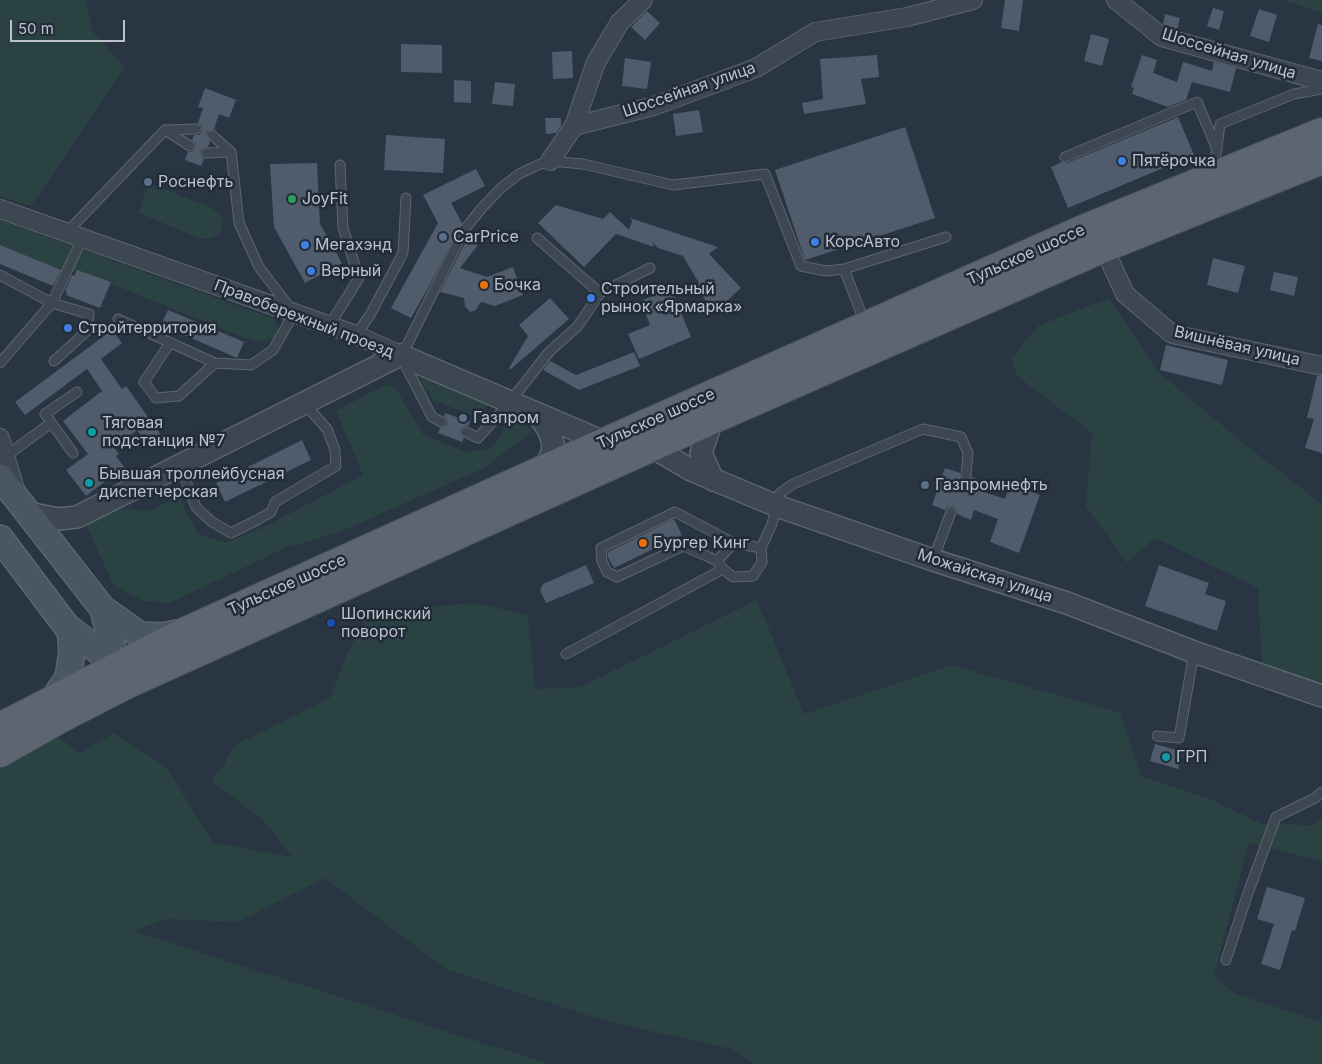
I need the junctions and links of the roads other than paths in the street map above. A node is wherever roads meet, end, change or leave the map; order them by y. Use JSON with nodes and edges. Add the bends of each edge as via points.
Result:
{"nodes":[{"id":1,"x":643,"y":0,"type":"edge"},
{"id":2,"x":973,"y":0,"type":"edge"},
{"id":3,"x":1116,"y":0,"type":"edge"},
{"id":4,"x":1322,"y":81,"type":"edge"},
{"id":5,"x":1322,"y":89,"type":"edge"},
{"id":6,"x":574,"y":126,"type":"junction"},
{"id":7,"x":196,"y":129,"type":"dead end"},
{"id":8,"x":166,"y":130,"type":"junction"},
{"id":9,"x":1322,"y":132,"type":"edge"},
{"id":10,"x":212,"y":136,"type":"dead end"},
{"id":11,"x":190,"y":146,"type":"dead end"},
{"id":12,"x":1217,"y":149,"type":"junction"},
{"id":13,"x":230,"y":152,"type":"junction"},
{"id":14,"x":206,"y":153,"type":"dead end"},
{"id":15,"x":1065,"y":157,"type":"dead end"},
{"id":16,"x":1322,"y":160,"type":"edge"},
{"id":17,"x":550,"y":161,"type":"junction"},
{"id":18,"x":340,"y":166,"type":"dead end"},
{"id":19,"x":1210,"y":177,"type":"junction"},
{"id":20,"x":406,"y":198,"type":"dead end"},
{"id":21,"x":0,"y":209,"type":"edge"},
{"id":22,"x":75,"y":236,"type":"junction"},
{"id":23,"x":946,"y":237,"type":"dead end"},
{"id":24,"x":537,"y":238,"type":"dead end"},
{"id":25,"x":1104,"y":248,"type":"junction"},
{"id":26,"x":650,"y":268,"type":"dead end"},
{"id":27,"x":844,"y":269,"type":"junction"},
{"id":28,"x":0,"y":275,"type":"edge"},
{"id":29,"x":600,"y":293,"type":"junction"},
{"id":30,"x":52,"y":302,"type":"junction"},
{"id":31,"x":294,"y":313,"type":"junction"},
{"id":32,"x":118,"y":319,"type":"dead end"},
{"id":33,"x":329,"y":326,"type":"junction"},
{"id":34,"x":866,"y":326,"type":"junction"},
{"id":35,"x":356,"y":335,"type":"junction"},
{"id":36,"x":170,"y":343,"type":"junction"},
{"id":37,"x":0,"y":348,"type":"edge"},
{"id":38,"x":400,"y":355,"type":"junction"},
{"id":39,"x":3,"y":359,"type":"edge"},
{"id":40,"x":54,"y":362,"type":"dead end"},
{"id":41,"x":214,"y":363,"type":"junction"},
{"id":42,"x":1322,"y":366,"type":"edge"},
{"id":43,"x":77,"y":392,"type":"dead end"},
{"id":44,"x":304,"y":403,"type":"junction"},
{"id":45,"x":509,"y":403,"type":"junction"},
{"id":46,"x":538,"y":415,"type":"junction"},
{"id":47,"x":712,"y":420,"type":"junction"},
{"id":48,"x":442,"y":422,"type":"dead end"},
{"id":49,"x":51,"y":423,"type":"junction"},
{"id":50,"x":466,"y":432,"type":"dead end"},
{"id":51,"x":0,"y":438,"type":"edge"},
{"id":52,"x":604,"y":442,"type":"junction"},
{"id":53,"x":652,"y":447,"type":"junction"},
{"id":54,"x":73,"y":453,"type":"dead end"},
{"id":55,"x":3,"y":466,"type":"edge"},
{"id":56,"x":180,"y":466,"type":"junction"},
{"id":57,"x":544,"y":469,"type":"junction"},
{"id":58,"x":966,"y":475,"type":"dead end"},
{"id":59,"x":713,"y":480,"type":"junction"},
{"id":60,"x":776,"y":506,"type":"junction"},
{"id":61,"x":23,"y":507,"type":"junction"},
{"id":62,"x":951,"y":512,"type":"dead end"},
{"id":63,"x":0,"y":538,"type":"edge"},
{"id":64,"x":734,"y":543,"type":"junction"},
{"id":65,"x":760,"y":548,"type":"junction"},
{"id":66,"x":56,"y":549,"type":"junction"},
{"id":67,"x":933,"y":560,"type":"junction"},
{"id":68,"x":717,"y":561,"type":"junction"},
{"id":69,"x":723,"y":569,"type":"junction"},
{"id":70,"x":26,"y":572,"type":"junction"},
{"id":71,"x":103,"y":609,"type":"junction"},
{"id":72,"x":70,"y":629,"type":"junction"},
{"id":73,"x":186,"y":631,"type":"junction"},
{"id":74,"x":1194,"y":652,"type":"junction"},
{"id":75,"x":566,"y":654,"type":"dead end"},
{"id":76,"x":122,"y":675,"type":"junction"},
{"id":77,"x":1322,"y":696,"type":"edge"},
{"id":78,"x":54,"y":698,"type":"junction"},
{"id":79,"x":0,"y":727,"type":"edge"},
{"id":80,"x":1157,"y":736,"type":"dead end"},
{"id":81,"x":0,"y":753,"type":"edge"},
{"id":82,"x":1322,"y":792,"type":"edge"},
{"id":83,"x":1226,"y":960,"type":"dead end"}],
"edges":[{"from":1,"to":6,"type":"street","via":[[620,22],[596,62]]},
{"from":2,"to":6,"type":"street","name":"Шоссейная улица","via":[[907,17],[815,32],[756,68],[654,106]]},
{"from":3,"to":4,"type":"street","name":"Шоссейная улица","via":[[1162,37]]},
{"from":5,"to":12,"type":"lane","via":[[1294,94],[1220,124]]},
{"from":6,"to":17,"type":"street"},
{"from":7,"to":8,"type":"lane"},
{"from":8,"to":11,"type":"lane"},
{"from":8,"to":22,"type":"lane"},
{"from":9,"to":19,"type":"main road","name":"Тульское шоссе"},
{"from":10,"to":13,"type":"lane"},
{"from":12,"to":15,"type":"lane","via":[[1197,102]]},
{"from":12,"to":19,"type":"lane"},
{"from":13,"to":14,"type":"lane"},
{"from":13,"to":31,"type":"lane","via":[[239,223],[259,267]]},
{"from":16,"to":25,"type":"main road","name":"Тульское шоссе"},
{"from":17,"to":27,"type":"lane","via":[[583,164],[673,185],[765,174],[801,266],[826,271]]},
{"from":17,"to":38,"type":"lane","via":[[519,174],[501,188],[464,230]]},
{"from":18,"to":33,"type":"lane","via":[[343,228],[359,278]]},
{"from":19,"to":34,"type":"main road","name":"Тульское шоссе"},
{"from":20,"to":35,"type":"lane","via":[[403,254]]},
{"from":21,"to":22,"type":"street","name":"Правобережный проезд"},
{"from":22,"to":30,"type":"lane"},
{"from":22,"to":31,"type":"street","name":"Правобережный проезд"},
{"from":23,"to":27,"type":"lane"},
{"from":24,"to":29,"type":"lane"},
{"from":25,"to":42,"type":"street","name":"Вишнёвая улица","via":[[1125,294],[1172,334]]},
{"from":25,"to":47,"type":"main road","name":"Тульское шоссе"},
{"from":26,"to":29,"type":"lane"},
{"from":27,"to":34,"type":"lane"},
{"from":28,"to":30,"type":"lane"},
{"from":29,"to":45,"type":"lane","via":[[578,326],[549,352]]},
{"from":30,"to":39,"type":"lane"},
{"from":30,"to":40,"type":"lane","via":[[89,314],[87,331]]},
{"from":31,"to":33,"type":"street","name":"Правобережный проезд"},
{"from":31,"to":41,"type":"lane","via":[[273,350],[251,365]]},
{"from":32,"to":36,"type":"lane"},
{"from":33,"to":35,"type":"street","name":"Правобережный проезд"},
{"from":34,"to":52,"type":"main road","name":"Тульское шоссе"},
{"from":35,"to":38,"type":"street","name":"Правобережный проезд"},
{"from":36,"to":41,"type":"lane"},
{"from":36,"to":41,"type":"lane","via":[[144,382],[156,398],[179,396]]},
{"from":37,"to":39,"type":"lane"},
{"from":38,"to":44,"type":"street"},
{"from":38,"to":45,"type":"street","name":"Правобережный проезд"},
{"from":38,"to":48,"type":"lane","via":[[432,417]]},
{"from":43,"to":49,"type":"lane","via":[[45,414]]},
{"from":44,"to":56,"type":"street"},
{"from":44,"to":56,"type":"lane","via":[[327,429],[335,450],[336,466],[275,502],[271,512],[257,520],[231,533],[212,522],[196,506]]},
{"from":45,"to":46,"type":"street","name":"Правобережный проезд"},
{"from":45,"to":50,"type":"lane","via":[[478,438]]},
{"from":46,"to":52,"type":"street","name":"Правобережный проезд"},
{"from":46,"to":57,"type":"street","via":[[553,443],[552,454]]},
{"from":47,"to":53,"type":"main road","name":"Тульское шоссе"},
{"from":47,"to":59,"type":"street","via":[[701,453]]},
{"from":49,"to":54,"type":"lane"},
{"from":49,"to":55,"type":"lane"},
{"from":51,"to":55,"type":"street"},
{"from":52,"to":57,"type":"main road","name":"Тульское шоссе"},
{"from":53,"to":59,"type":"street","name":"Можайская улица"},
{"from":53,"to":76,"type":"main road","name":"Тульское шоссе"},
{"from":55,"to":61,"type":"main road"},
{"from":56,"to":61,"type":"street","via":[[77,517],[59,519]]},
{"from":57,"to":73,"type":"main road","name":"Тульское шоссе"},
{"from":58,"to":60,"type":"lane","via":[[968,453],[961,437],[922,429],[793,484],[780,493]]},
{"from":59,"to":60,"type":"street","name":"Можайская улица"},
{"from":60,"to":65,"type":"lane","via":[[772,524]]},
{"from":60,"to":67,"type":"street","name":"Можайская улица"},
{"from":61,"to":66,"type":"main road"},
{"from":62,"to":67,"type":"lane"},
{"from":63,"to":70,"type":"main road"},
{"from":64,"to":65,"type":"lane"},
{"from":64,"to":68,"type":"lane"},
{"from":64,"to":68,"type":"lane","via":[[675,512],[600,548],[606,572],[617,577],[683,546]]},
{"from":65,"to":69,"type":"lane","via":[[762,562],[753,576],[733,578]]},
{"from":66,"to":70,"type":"main road"},
{"from":66,"to":71,"type":"main road"},
{"from":67,"to":74,"type":"street","name":"Можайская улица","via":[[1067,603]]},
{"from":68,"to":69,"type":"lane"},
{"from":69,"to":75,"type":"lane"},
{"from":70,"to":72,"type":"main road"},
{"from":71,"to":73,"type":"main road","via":[[140,635],[163,636]]},
{"from":71,"to":76,"type":"main road"},
{"from":72,"to":76,"type":"main road"},
{"from":72,"to":78,"type":"main road","via":[[72,652],[68,678]]},
{"from":73,"to":76,"type":"main road","name":"Тульское шоссе"},
{"from":74,"to":77,"type":"street","name":"Можайская улица"},
{"from":74,"to":80,"type":"lane","via":[[1180,738]]},
{"from":76,"to":78,"type":"main road","name":"Тульское шоссе"},
{"from":76,"to":81,"type":"main road","name":"Тульское шоссе"},
{"from":78,"to":79,"type":"main road","name":"Тульское шоссе"},
{"from":82,"to":83,"type":"lane","via":[[1276,817]]}]}
